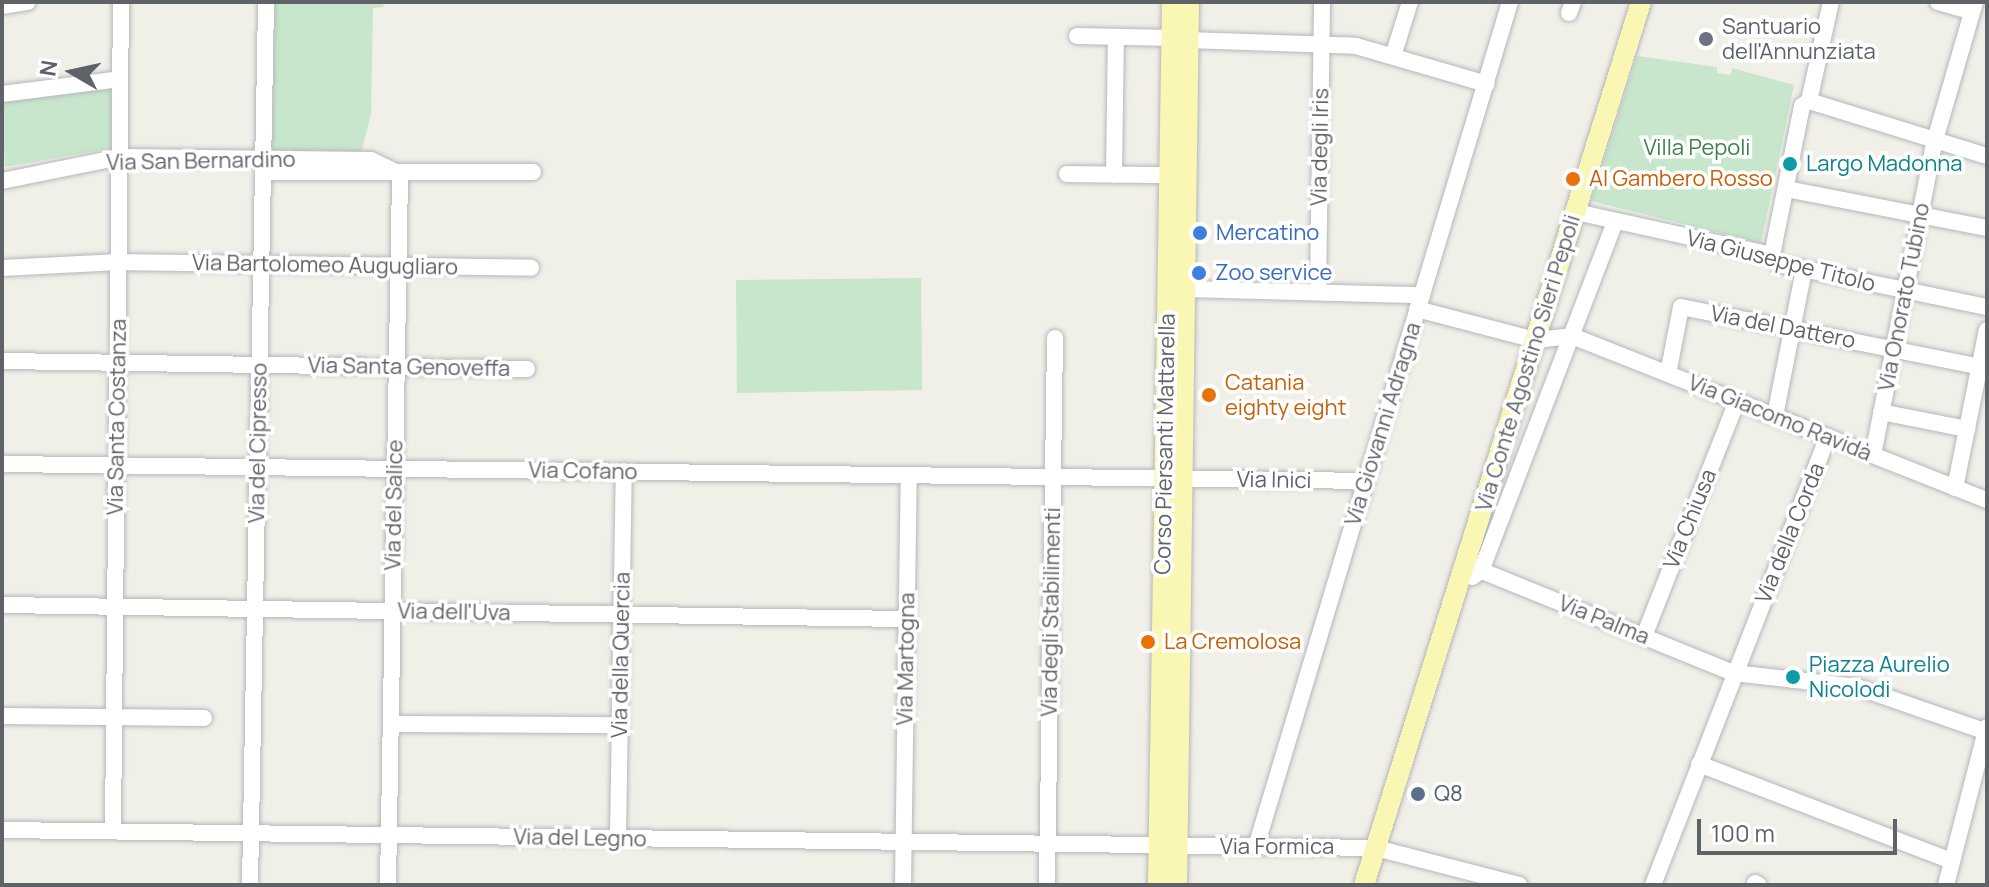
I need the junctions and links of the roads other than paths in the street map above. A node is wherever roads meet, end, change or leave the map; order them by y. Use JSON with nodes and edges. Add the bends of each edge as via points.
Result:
{"nodes":[{"id":1,"x":28,"y":2,"type":"edge"},
{"id":2,"x":121,"y":2,"type":"edge"},
{"id":3,"x":266,"y":2,"type":"edge"},
{"id":4,"x":1172,"y":2,"type":"edge"},
{"id":5,"x":1189,"y":2,"type":"edge"},
{"id":6,"x":1322,"y":2,"type":"edge"},
{"id":7,"x":1410,"y":2,"type":"edge"},
{"id":8,"x":1510,"y":2,"type":"edge"},
{"id":9,"x":1641,"y":2,"type":"edge"},
{"id":10,"x":1831,"y":2,"type":"edge"},
{"id":11,"x":1938,"y":2,"type":"edge"},
{"id":12,"x":2,"y":6,"type":"edge"},
{"id":13,"x":1974,"y":7,"type":"edge"},
{"id":14,"x":1077,"y":36,"type":"dead end"},
{"id":15,"x":1116,"y":37,"type":"junction"},
{"id":16,"x":1180,"y":39,"type":"junction"},
{"id":17,"x":1322,"y":42,"type":"junction"},
{"id":18,"x":1394,"y":53,"type":"junction"},
{"id":19,"x":120,"y":79,"type":"junction"},
{"id":20,"x":1487,"y":84,"type":"junction"},
{"id":21,"x":2,"y":94,"type":"edge"},
{"id":22,"x":1812,"y":98,"type":"junction"},
{"id":23,"x":1935,"y":140,"type":"junction"},
{"id":24,"x":1987,"y":156,"type":"edge"},
{"id":25,"x":120,"y":157,"type":"junction"},
{"id":26,"x":263,"y":166,"type":"junction"},
{"id":27,"x":533,"y":172,"type":"dead end"},
{"id":28,"x":400,"y":174,"type":"junction"},
{"id":29,"x":1067,"y":174,"type":"dead end"},
{"id":30,"x":1114,"y":175,"type":"junction"},
{"id":31,"x":1170,"y":175,"type":"junction"},
{"id":32,"x":2,"y":181,"type":"edge"},
{"id":33,"x":1786,"y":189,"type":"junction"},
{"id":34,"x":1576,"y":212,"type":"junction"},
{"id":35,"x":1920,"y":215,"type":"junction"},
{"id":36,"x":1615,"y":222,"type":"junction"},
{"id":37,"x":1987,"y":228,"type":"edge"},
{"id":38,"x":1772,"y":255,"type":"junction"},
{"id":39,"x":119,"y":262,"type":"junction"},
{"id":40,"x":261,"y":264,"type":"junction"},
{"id":41,"x":398,"y":266,"type":"junction"},
{"id":42,"x":2,"y":268,"type":"edge"},
{"id":43,"x":531,"y":268,"type":"dead end"},
{"id":44,"x":1804,"y":269,"type":"junction"},
{"id":45,"x":1185,"y":289,"type":"junction"},
{"id":46,"x":1905,"y":290,"type":"junction"},
{"id":47,"x":1318,"y":292,"type":"junction"},
{"id":48,"x":1420,"y":302,"type":"junction"},
{"id":49,"x":1987,"y":307,"type":"edge"},
{"id":50,"x":1792,"y":329,"type":"junction"},
{"id":51,"x":1987,"y":330,"type":"edge"},
{"id":52,"x":1572,"y":336,"type":"junction"},
{"id":53,"x":1055,"y":338,"type":"dead end"},
{"id":54,"x":1535,"y":340,"type":"junction"},
{"id":55,"x":1894,"y":350,"type":"junction"},
{"id":56,"x":2,"y":361,"type":"edge"},
{"id":57,"x":117,"y":363,"type":"junction"},
{"id":58,"x":259,"y":365,"type":"junction"},
{"id":59,"x":397,"y":367,"type":"junction"},
{"id":60,"x":1980,"y":367,"type":"junction"},
{"id":61,"x":527,"y":369,"type":"dead end"},
{"id":62,"x":1668,"y":374,"type":"junction"},
{"id":63,"x":1737,"y":401,"type":"junction"},
{"id":64,"x":1881,"y":412,"type":"junction"},
{"id":65,"x":1775,"y":416,"type":"junction"},
{"id":66,"x":1967,"y":429,"type":"junction"},
{"id":67,"x":1828,"y":437,"type":"junction"},
{"id":68,"x":1873,"y":455,"type":"junction"},
{"id":69,"x":2,"y":464,"type":"edge"},
{"id":70,"x":116,"y":465,"type":"junction"},
{"id":71,"x":258,"y":467,"type":"junction"},
{"id":72,"x":395,"y":469,"type":"junction"},
{"id":73,"x":624,"y":471,"type":"junction"},
{"id":74,"x":1494,"y":472,"type":"junction"},
{"id":75,"x":909,"y":475,"type":"junction"},
{"id":76,"x":1053,"y":477,"type":"junction"},
{"id":77,"x":1174,"y":478,"type":"junction"},
{"id":78,"x":1366,"y":481,"type":"junction"},
{"id":79,"x":1516,"y":481,"type":"junction"},
{"id":80,"x":1955,"y":488,"type":"junction"},
{"id":81,"x":1987,"y":500,"type":"edge"},
{"id":82,"x":1473,"y":568,"type":"junction"},
{"id":83,"x":2,"y":605,"type":"edge"},
{"id":84,"x":115,"y":607,"type":"junction"},
{"id":85,"x":255,"y":609,"type":"junction"},
{"id":86,"x":393,"y":611,"type":"junction"},
{"id":87,"x":621,"y":615,"type":"junction"},
{"id":88,"x":907,"y":619,"type":"junction"},
{"id":89,"x":1644,"y":636,"type":"junction"},
{"id":90,"x":1731,"y":675,"type":"junction"},
{"id":91,"x":2,"y":716,"type":"edge"},
{"id":92,"x":114,"y":717,"type":"junction"},
{"id":93,"x":204,"y":718,"type":"dead end"},
{"id":94,"x":391,"y":724,"type":"junction"},
{"id":95,"x":620,"y":725,"type":"junction"},
{"id":96,"x":1987,"y":730,"type":"edge"},
{"id":97,"x":1699,"y":764,"type":"junction"},
{"id":98,"x":2,"y":830,"type":"edge"},
{"id":99,"x":113,"y":831,"type":"junction"},
{"id":100,"x":251,"y":833,"type":"junction"},
{"id":101,"x":389,"y":835,"type":"junction"},
{"id":102,"x":618,"y":838,"type":"junction"},
{"id":103,"x":904,"y":842,"type":"junction"},
{"id":104,"x":1047,"y":844,"type":"junction"},
{"id":105,"x":1168,"y":846,"type":"junction"},
{"id":106,"x":1256,"y":847,"type":"junction"},
{"id":107,"x":1376,"y":848,"type":"junction"},
{"id":108,"x":1952,"y":861,"type":"junction"},
{"id":109,"x":1512,"y":884,"type":"edge"},
{"id":110,"x":250,"y":885,"type":"edge"},
{"id":111,"x":388,"y":885,"type":"edge"},
{"id":112,"x":903,"y":885,"type":"edge"},
{"id":113,"x":1047,"y":885,"type":"edge"},
{"id":114,"x":1158,"y":885,"type":"edge"},
{"id":115,"x":1177,"y":885,"type":"edge"},
{"id":116,"x":1364,"y":885,"type":"edge"},
{"id":117,"x":1653,"y":885,"type":"edge"},
{"id":118,"x":1946,"y":885,"type":"edge"}],
"edges":[{"from":1,"to":12,"type":"street"},
{"from":2,"to":19,"type":"street","name":"Via Santa Costanza"},
{"from":3,"to":26,"type":"street","name":"Via del Cipresso"},
{"from":4,"to":16,"type":"main road","name":"Corso Piersanti Mattarella"},
{"from":5,"to":16,"type":"main road","name":"Corso Piersanti Mattarella"},
{"from":6,"to":17,"type":"street","name":"Via degli Iris"},
{"from":7,"to":18,"type":"street"},
{"from":8,"to":20,"type":"street","name":"Via Giovanni Adragna"},
{"from":9,"to":34,"type":"main road","name":"Via Conte Agostino Sieri Pepoli"},
{"from":10,"to":22,"type":"street"},
{"from":11,"to":13,"type":"street"},
{"from":13,"to":23,"type":"street","name":"Via Onorato Tubino"},
{"from":14,"to":15,"type":"street"},
{"from":15,"to":16,"type":"street"},
{"from":15,"to":30,"type":"street"},
{"from":16,"to":17,"type":"street"},
{"from":16,"to":31,"type":"main road","name":"Corso Piersanti Mattarella"},
{"from":16,"to":45,"type":"main road","name":"Corso Piersanti Mattarella"},
{"from":17,"to":18,"type":"street"},
{"from":17,"to":47,"type":"street","name":"Via degli Iris"},
{"from":18,"to":20,"type":"street"},
{"from":19,"to":21,"type":"street"},
{"from":19,"to":25,"type":"street","name":"Via Santa Costanza"},
{"from":20,"to":48,"type":"street","name":"Via Giovanni Adragna"},
{"from":22,"to":23,"type":"street"},
{"from":22,"to":33,"type":"street","via":[[1802,106]]},
{"from":23,"to":24,"type":"street"},
{"from":23,"to":35,"type":"street","name":"Via Onorato Tubino"},
{"from":25,"to":26,"type":"street","name":"Via San Bernardino"},
{"from":25,"to":32,"type":"street","name":"Via San Bernardino"},
{"from":25,"to":39,"type":"street","name":"Via Santa Costanza"},
{"from":26,"to":28,"type":"street","name":"Via San Bernardino","via":[[371,160]]},
{"from":26,"to":40,"type":"street","name":"Via del Cipresso"},
{"from":27,"to":28,"type":"street","name":"Via San Bernardino"},
{"from":28,"to":41,"type":"street","name":"Via del Salice"},
{"from":29,"to":30,"type":"street"},
{"from":30,"to":31,"type":"street"},
{"from":31,"to":77,"type":"main road","name":"Corso Piersanti Mattarella"},
{"from":33,"to":35,"type":"street"},
{"from":33,"to":38,"type":"street"},
{"from":34,"to":36,"type":"street","name":"Via Giuseppe Titolo"},
{"from":34,"to":54,"type":"main road","name":"Via Conte Agostino Sieri Pepoli"},
{"from":35,"to":37,"type":"street"},
{"from":35,"to":46,"type":"street","name":"Via Onorato Tubino"},
{"from":36,"to":38,"type":"street","name":"Via Giuseppe Titolo"},
{"from":36,"to":52,"type":"street","name":"Via Conte Agostino Sieri Pepoli"},
{"from":38,"to":44,"type":"street","name":"Via Giuseppe Titolo","via":[[1779,264]]},
{"from":39,"to":40,"type":"street","name":"Via Bartolomeo Augugliaro"},
{"from":39,"to":42,"type":"street","name":"Via Bartolomeo Augugliaro"},
{"from":39,"to":57,"type":"street","name":"Via Santa Costanza"},
{"from":40,"to":41,"type":"street","name":"Via Bartolomeo Augugliaro"},
{"from":40,"to":58,"type":"street","name":"Via del Cipresso"},
{"from":41,"to":43,"type":"street","name":"Via Bartolomeo Augugliaro"},
{"from":41,"to":59,"type":"street","name":"Via del Salice"},
{"from":44,"to":46,"type":"street","name":"Via Giuseppe Titolo"},
{"from":44,"to":50,"type":"street"},
{"from":45,"to":47,"type":"street"},
{"from":45,"to":77,"type":"main road","name":"Corso Piersanti Mattarella"},
{"from":46,"to":49,"type":"street","name":"Via Giuseppe Titolo"},
{"from":46,"to":55,"type":"street","name":"Via Onorato Tubino"},
{"from":47,"to":48,"type":"street"},
{"from":48,"to":54,"type":"street"},
{"from":48,"to":78,"type":"street","name":"Via Giovanni Adragna"},
{"from":50,"to":55,"type":"street","name":"Via del Dattero"},
{"from":50,"to":62,"type":"street","name":"Via del Dattero","via":[[1681,307]]},
{"from":50,"to":65,"type":"street"},
{"from":51,"to":60,"type":"street"},
{"from":52,"to":54,"type":"street"},
{"from":52,"to":62,"type":"street","name":"Via Giacomo Ravidà"},
{"from":52,"to":79,"type":"street","name":"Via Conte Agostino Sieri Pepoli"},
{"from":53,"to":76,"type":"street","name":"Via degli Stabilimenti"},
{"from":54,"to":74,"type":"main road","name":"Via Conte Agostino Sieri Pepoli"},
{"from":55,"to":60,"type":"street","name":"Via del Dattero"},
{"from":55,"to":64,"type":"street","name":"Via Onorato Tubino"},
{"from":56,"to":57,"type":"street","name":"Via Santa Genoveffa"},
{"from":57,"to":58,"type":"street","name":"Via Santa Genoveffa"},
{"from":57,"to":70,"type":"street","name":"Via Santa Costanza"},
{"from":58,"to":59,"type":"street","name":"Via Santa Genoveffa"},
{"from":58,"to":71,"type":"street","name":"Via del Cipresso"},
{"from":59,"to":61,"type":"street","name":"Via Santa Genoveffa"},
{"from":59,"to":72,"type":"street","name":"Via del Salice"},
{"from":60,"to":66,"type":"street"},
{"from":62,"to":63,"type":"street","name":"Via Giacomo Ravidà"},
{"from":63,"to":65,"type":"street","name":"Via Giacomo Ravidà"},
{"from":63,"to":89,"type":"street","name":"Via Chiusa"},
{"from":64,"to":66,"type":"street"},
{"from":64,"to":68,"type":"street","name":"Via Onorato Tubino"},
{"from":65,"to":67,"type":"street","name":"Via Giacomo Ravidà"},
{"from":66,"to":80,"type":"street"},
{"from":67,"to":68,"type":"street","name":"Via Giacomo Ravidà"},
{"from":67,"to":90,"type":"street","name":"Via della Corda"},
{"from":68,"to":80,"type":"street","name":"Via Giacomo Ravidà"},
{"from":69,"to":70,"type":"street","name":"Via Cofano"},
{"from":70,"to":71,"type":"street","name":"Via Cofano"},
{"from":70,"to":84,"type":"street","name":"Via Santa Costanza"},
{"from":71,"to":72,"type":"street","name":"Via Cofano"},
{"from":71,"to":85,"type":"street","name":"Via del Cipresso"},
{"from":72,"to":73,"type":"street","name":"Via Cofano"},
{"from":72,"to":86,"type":"street","name":"Via del Salice"},
{"from":73,"to":75,"type":"street","name":"Via Cofano"},
{"from":73,"to":87,"type":"street","name":"Via della Quercia"},
{"from":74,"to":79,"type":"street"},
{"from":74,"to":82,"type":"main road","name":"Via Conte Agostino Sieri Pepoli"},
{"from":75,"to":76,"type":"street","name":"Via Cofano"},
{"from":75,"to":88,"type":"street","name":"Via Martogna"},
{"from":76,"to":77,"type":"street","name":"Via Cofano"},
{"from":76,"to":104,"type":"street","name":"Via degli Stabilimenti"},
{"from":77,"to":78,"type":"street","name":"Via Inici"},
{"from":77,"to":105,"type":"main road","name":"Corso Piersanti Mattarella"},
{"from":78,"to":106,"type":"street","name":"Via Giovanni Adragna"},
{"from":79,"to":82,"type":"street","name":"Via Conte Agostino Sieri Pepoli"},
{"from":80,"to":81,"type":"street","name":"Via Giacomo Ravidà"},
{"from":82,"to":89,"type":"street","name":"Via Palma"},
{"from":82,"to":107,"type":"main road","name":"Via Conte Agostino Sieri Pepoli","via":[[1458,587]]},
{"from":83,"to":84,"type":"street","name":"Via dell'Uva"},
{"from":84,"to":85,"type":"street","name":"Via dell'Uva"},
{"from":84,"to":92,"type":"street","name":"Via Santa Costanza"},
{"from":85,"to":86,"type":"street","name":"Via dell'Uva"},
{"from":85,"to":100,"type":"street","name":"Via del Cipresso"},
{"from":86,"to":87,"type":"street","name":"Via dell'Uva"},
{"from":86,"to":94,"type":"street","name":"Via del Salice"},
{"from":87,"to":88,"type":"street","name":"Via dell'Uva"},
{"from":87,"to":95,"type":"street","name":"Via della Quercia"},
{"from":88,"to":103,"type":"street","name":"Via Martogna"},
{"from":89,"to":90,"type":"street","name":"Via Palma"},
{"from":90,"to":96,"type":"street","name":"Via Palma","via":[[1857,687]]},
{"from":90,"to":97,"type":"street","name":"Via della Corda"},
{"from":91,"to":92,"type":"street"},
{"from":92,"to":93,"type":"street"},
{"from":92,"to":99,"type":"street","name":"Via Santa Costanza"},
{"from":94,"to":95,"type":"street"},
{"from":94,"to":101,"type":"street","name":"Via del Salice"},
{"from":95,"to":102,"type":"street","name":"Via della Quercia"},
{"from":96,"to":108,"type":"street"},
{"from":97,"to":108,"type":"street"},
{"from":97,"to":117,"type":"street","name":"Via della Corda"},
{"from":98,"to":99,"type":"street","name":"Via del Legno"},
{"from":99,"to":100,"type":"street","name":"Via del Legno"},
{"from":100,"to":101,"type":"street","name":"Via del Legno"},
{"from":100,"to":110,"type":"street","name":"Via del Cipresso"},
{"from":101,"to":102,"type":"street","name":"Via del Legno"},
{"from":101,"to":111,"type":"street","name":"Via del Salice"},
{"from":102,"to":103,"type":"street","name":"Via del Legno"},
{"from":103,"to":104,"type":"street","name":"Via del Legno"},
{"from":103,"to":112,"type":"street","name":"Via Martogna"},
{"from":104,"to":105,"type":"street","name":"Via del Legno"},
{"from":104,"to":113,"type":"street","name":"Via degli Stabilimenti"},
{"from":105,"to":106,"type":"street","name":"Via Formica"},
{"from":105,"to":114,"type":"main road","name":"Corso Piersanti Mattarella"},
{"from":105,"to":115,"type":"main road","name":"Corso Piersanti Mattarella"},
{"from":106,"to":107,"type":"street","name":"Via Formica"},
{"from":107,"to":109,"type":"street","name":"Via Formica"},
{"from":107,"to":116,"type":"main road","name":"Via Conte Agostino Sieri Pepoli"},
{"from":108,"to":118,"type":"street"}]}
